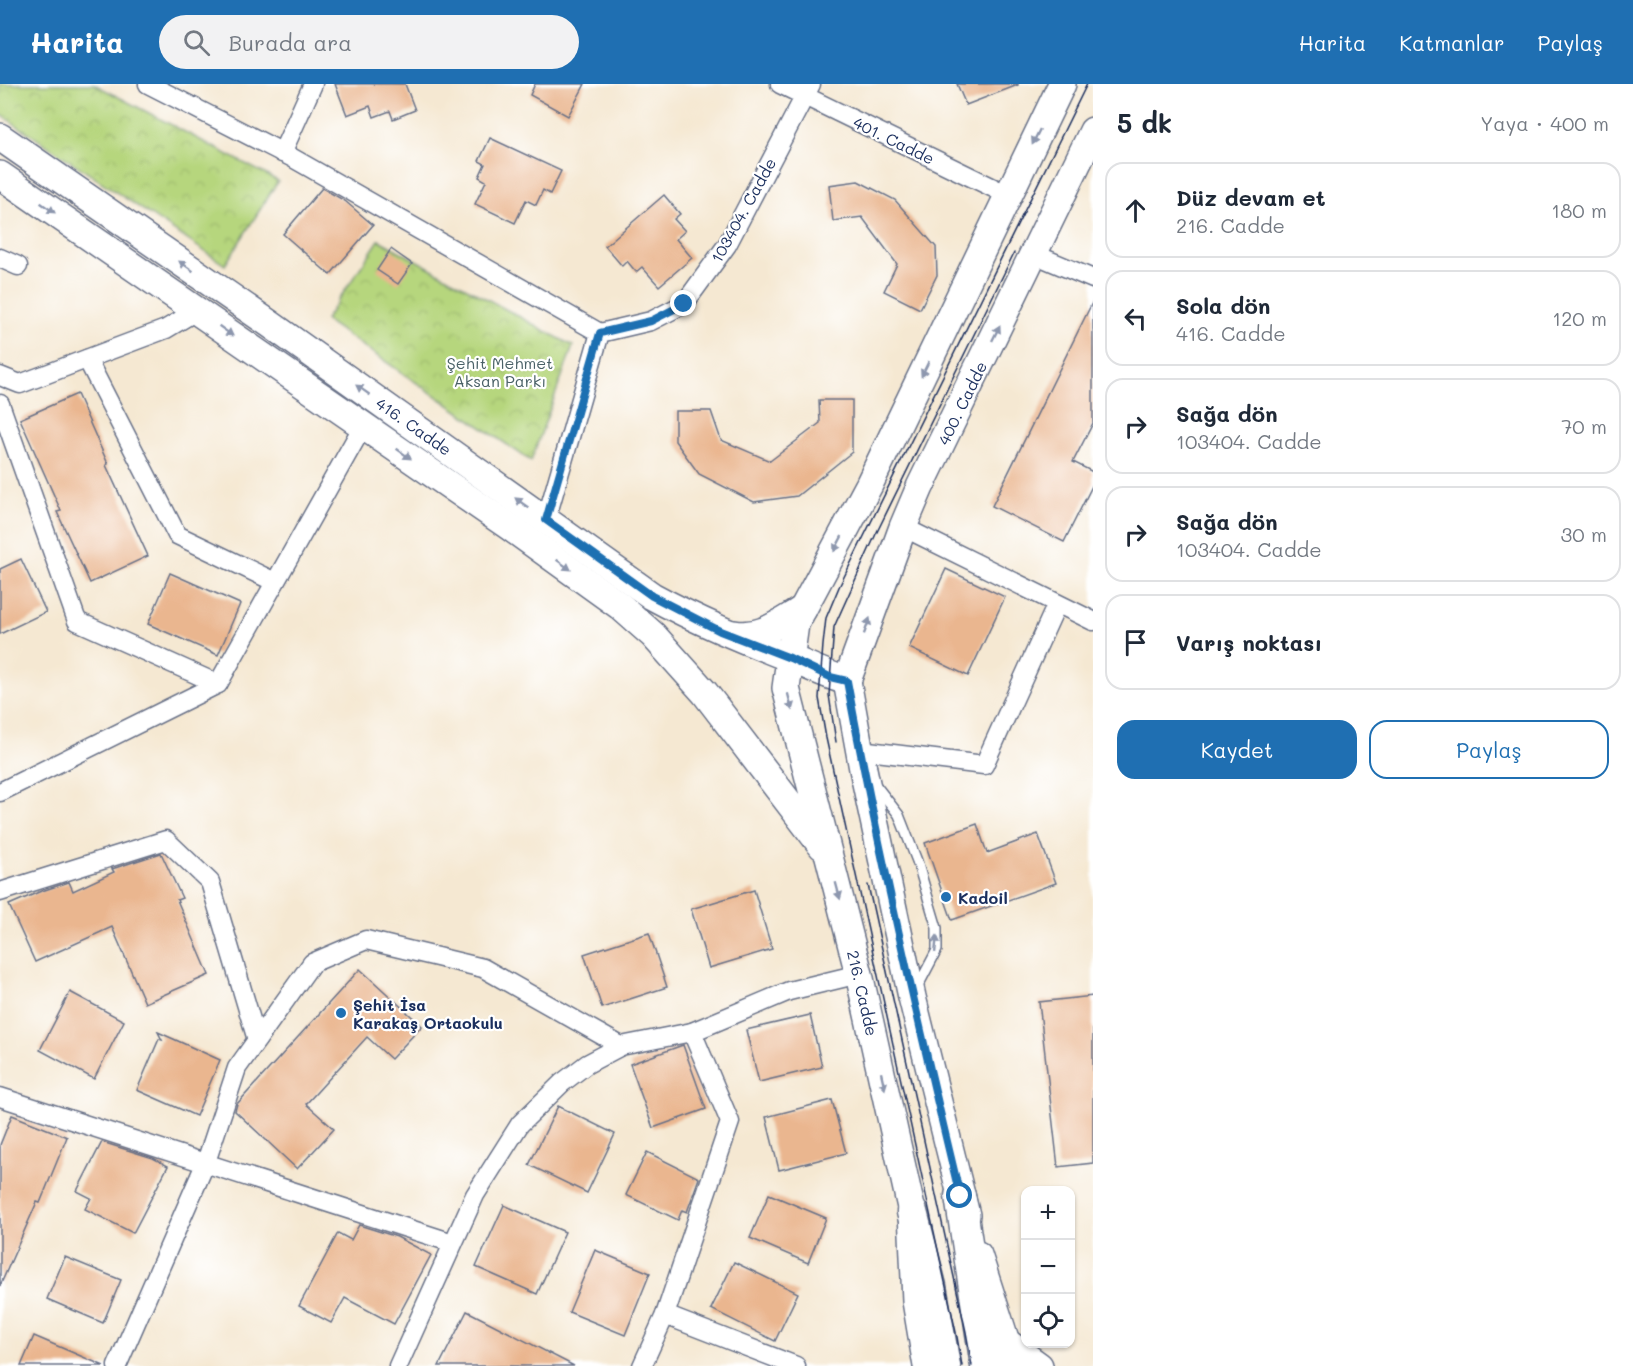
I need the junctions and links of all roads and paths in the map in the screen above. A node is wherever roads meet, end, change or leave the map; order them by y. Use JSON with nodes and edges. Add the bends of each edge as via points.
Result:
{"nodes":[{"id":1,"x":148,"y":84,"type":"edge"},
{"id":2,"x":313,"y":84,"type":"edge"},
{"id":3,"x":780,"y":84,"type":"edge"},
{"id":4,"x":1062,"y":84,"type":"edge"},
{"id":5,"x":808,"y":90,"type":"edge"},
{"id":6,"x":1093,"y":131,"type":"edge"},
{"id":7,"x":0,"y":137,"type":"edge"},
{"id":8,"x":282,"y":153,"type":"junction"},
{"id":9,"x":0,"y":175,"type":"edge"},
{"id":10,"x":1008,"y":195,"type":"junction"},
{"id":11,"x":1034,"y":254,"type":"junction"},
{"id":12,"x":0,"y":258,"type":"edge"},
{"id":13,"x":18,"y":266,"type":"dead end"},
{"id":14,"x":1093,"y":279,"type":"edge"},
{"id":15,"x":196,"y":311,"type":"junction"},
{"id":16,"x":600,"y":333,"type":"junction"},
{"id":17,"x":87,"y":359,"type":"junction"},
{"id":18,"x":0,"y":376,"type":"edge"},
{"id":19,"x":0,"y":404,"type":"edge"},
{"id":20,"x":363,"y":426,"type":"junction"},
{"id":21,"x":546,"y":520,"type":"junction"},
{"id":22,"x":903,"y":527,"type":"junction"},
{"id":23,"x":276,"y":582,"type":"junction"},
{"id":24,"x":1057,"y":604,"type":"junction"},
{"id":25,"x":799,"y":616,"type":"junction"},
{"id":26,"x":1093,"y":621,"type":"edge"},
{"id":27,"x":720,"y":631,"type":"junction"},
{"id":28,"x":790,"y":658,"type":"junction"},
{"id":29,"x":847,"y":681,"type":"junction"},
{"id":30,"x":218,"y":684,"type":"junction"},
{"id":31,"x":861,"y":759,"type":"junction"},
{"id":32,"x":0,"y":792,"type":"edge"},
{"id":33,"x":828,"y":853,"type":"junction"},
{"id":34,"x":0,"y":892,"type":"edge"},
{"id":35,"x":859,"y":974,"type":"junction"},
{"id":36,"x":912,"y":997,"type":"junction"},
{"id":37,"x":692,"y":1032,"type":"junction"},
{"id":38,"x":257,"y":1040,"type":"junction"},
{"id":39,"x":621,"y":1046,"type":"junction"},
{"id":40,"x":0,"y":1097,"type":"edge"},
{"id":41,"x":206,"y":1162,"type":"junction"},
{"id":42,"x":960,"y":1196,"type":"junction"},
{"id":43,"x":912,"y":1212,"type":"junction"},
{"id":44,"x":453,"y":1243,"type":"junction"},
{"id":45,"x":665,"y":1315,"type":"junction"},
{"id":46,"x":1008,"y":1354,"type":"edge"},
{"id":47,"x":117,"y":1366,"type":"edge"},
{"id":48,"x":398,"y":1366,"type":"edge"},
{"id":49,"x":642,"y":1366,"type":"edge"},
{"id":50,"x":796,"y":1366,"type":"edge"},
{"id":51,"x":927,"y":1366,"type":"edge"},
{"id":52,"x":945,"y":1366,"type":"edge"},
{"id":53,"x":986,"y":1366,"type":"edge"},
{"id":54,"x":1039,"y":1366,"type":"edge"}],
"edges":[{"from":1,"to":8,"type":"street"},
{"from":2,"to":8,"type":"street"},
{"from":3,"to":5,"type":"street","name":"401. Cadde"},
{"from":4,"to":10,"type":"main road","one_way":true},
{"from":5,"to":10,"type":"street","name":"401. Cadde"},
{"from":5,"to":16,"type":"street","name":"103404. Cadde","via":[[727,245],[684,304],[651,321]]},
{"from":6,"to":11,"type":"main road","name":"400. Cadde"},
{"from":21,"to":7,"type":"main road","name":"416. Cadde","one_way":true},
{"from":8,"to":16,"type":"street"},
{"from":9,"to":15,"type":"main road","one_way":true},
{"from":10,"to":25,"type":"main road","one_way":true,"via":[[869,485]]},
{"from":11,"to":14,"type":"street"},
{"from":22,"to":11,"type":"main road","name":"400. Cadde","one_way":true},
{"from":12,"to":13,"type":"street"},
{"from":15,"to":17,"type":"street","via":[[166,329]]},
{"from":15,"to":20,"type":"main road","one_way":true},
{"from":16,"to":21,"type":"street"},
{"from":17,"to":18,"type":"street","via":[[20,384]]},
{"from":17,"to":23,"type":"street","via":[[177,536]]},
{"from":19,"to":30,"type":"street","via":[[77,621]]},
{"from":20,"to":23,"type":"street"},
{"from":20,"to":33,"type":"main road","one_way":true,"via":[[587,582],[653,635],[731,726]]},
{"from":21,"to":27,"type":"main road","name":"416. Cadde","via":[[652,596]]},
{"from":22,"to":24,"type":"street"},
{"from":29,"to":22,"type":"main road","name":"400. Cadde","one_way":true},
{"from":23,"to":30,"type":"street"},
{"from":24,"to":26,"type":"street"},
{"from":24,"to":31,"type":"street","via":[[984,765]]},
{"from":25,"to":27,"type":"main road","via":[[757,635]]},
{"from":25,"to":28,"type":"main road","name":"216. Cadde"},
{"from":27,"to":28,"type":"main road","name":"416. Cadde"},
{"from":28,"to":29,"type":"main road","name":"416. Cadde"},
{"from":28,"to":33,"type":"main road","name":"216. Cadde","one_way":true,"via":[[786,688]]},
{"from":29,"to":31,"type":"main road"},
{"from":30,"to":32,"type":"street"},
{"from":31,"to":36,"type":"main road"},
{"from":36,"to":31,"type":"lane","one_way":true,"via":[[937,950],[937,928],[899,815]]},
{"from":33,"to":35,"type":"main road","name":"216. Cadde","one_way":true},
{"from":34,"to":38,"type":"street","via":[[166,840],[210,882]]},
{"from":35,"to":37,"type":"street","via":[[789,991]]},
{"from":35,"to":43,"type":"main road","name":"216. Cadde","one_way":true},
{"from":36,"to":42,"type":"main road"},
{"from":37,"to":39,"type":"street"},
{"from":37,"to":45,"type":"street","via":[[730,1122]]},
{"from":38,"to":39,"type":"street","via":[[312,963],[366,940],[483,968]]},
{"from":38,"to":41,"type":"street","via":[[237,1068]]},
{"from":39,"to":44,"type":"street","via":[[562,1083],[520,1124],[475,1196]]},
{"from":40,"to":41,"type":"street"},
{"from":41,"to":44,"type":"street"},
{"from":41,"to":47,"type":"street"},
{"from":42,"to":46,"type":"main road"},
{"from":42,"to":53,"type":"main road"},
{"from":43,"to":51,"type":"main road","name":"216. Cadde","via":[[916,1302]]},
{"from":43,"to":52,"type":"main road","via":[[931,1286]]},
{"from":44,"to":48,"type":"street"},
{"from":45,"to":49,"type":"street"},
{"from":45,"to":50,"type":"street"},
{"from":46,"to":54,"type":"main road"}]}
